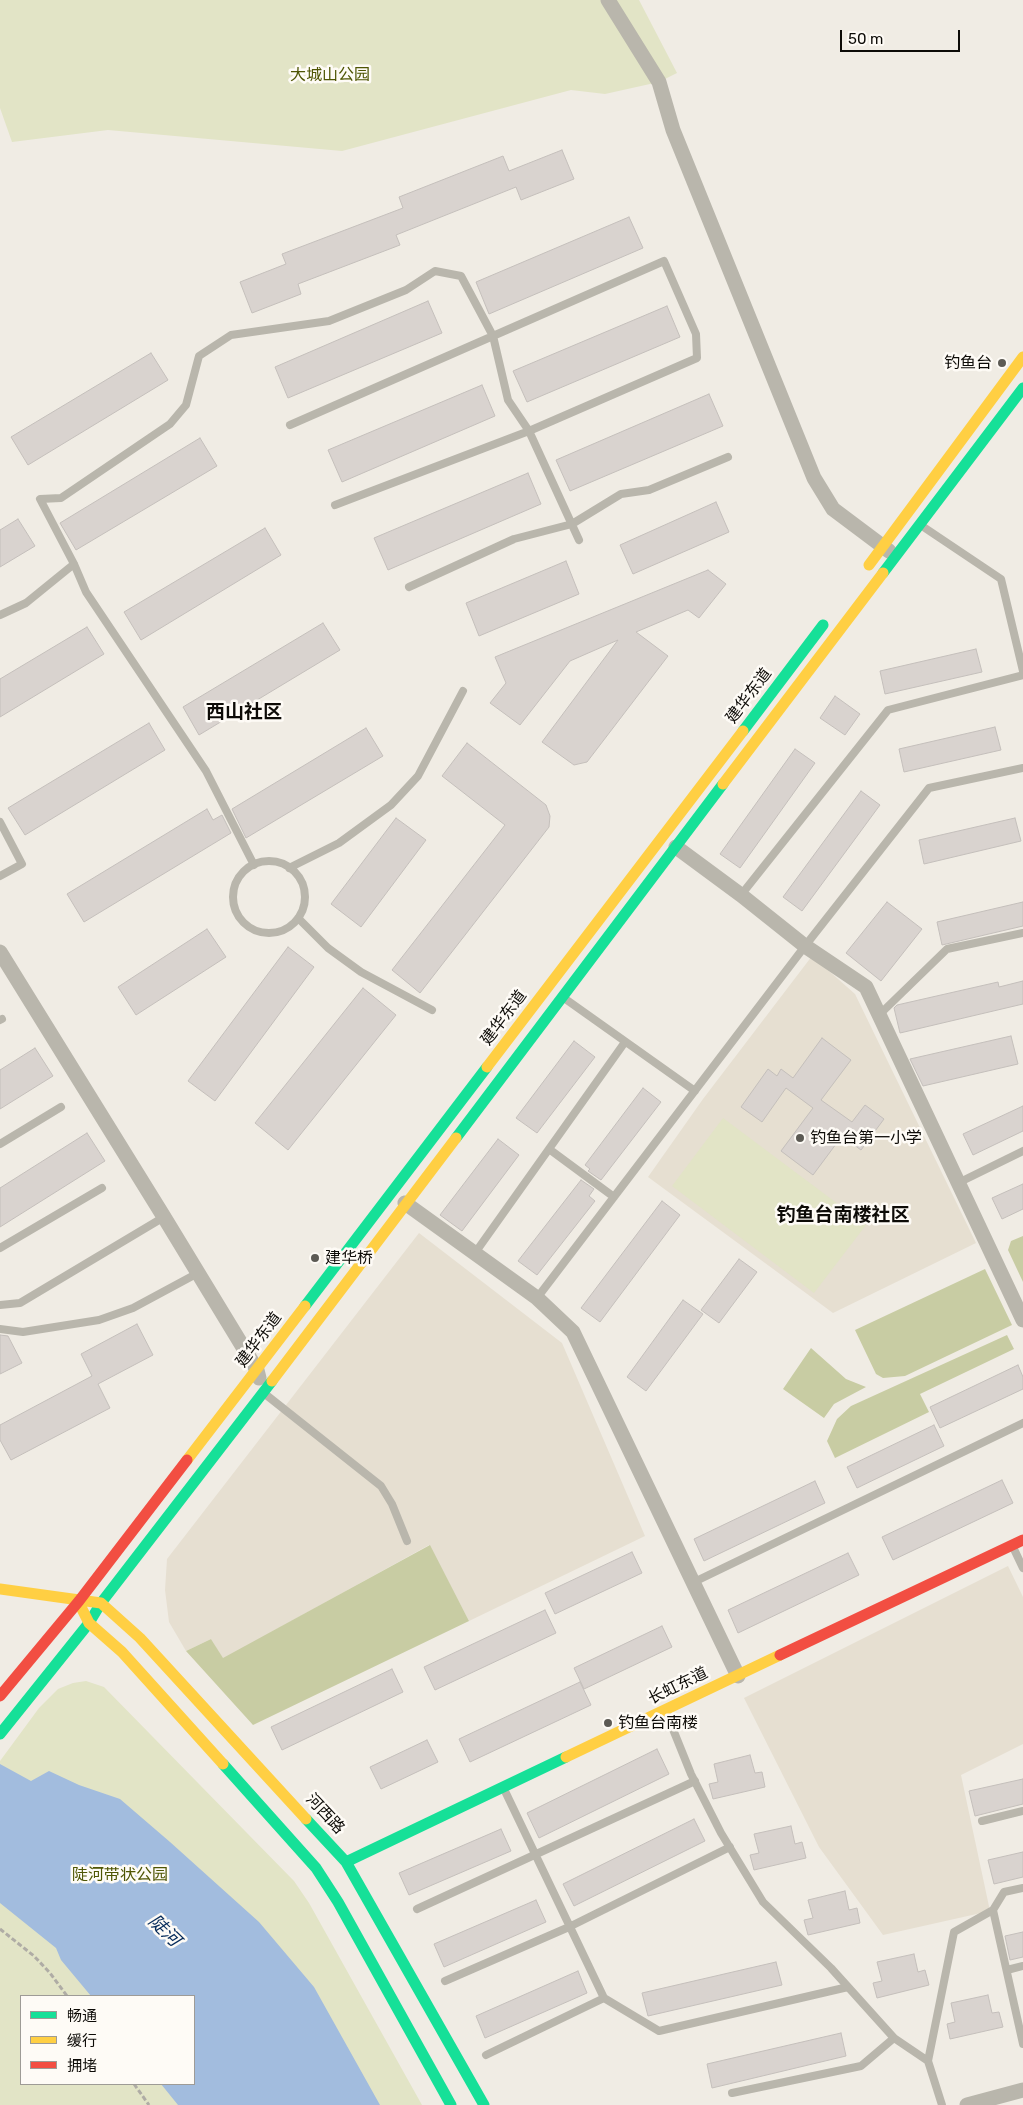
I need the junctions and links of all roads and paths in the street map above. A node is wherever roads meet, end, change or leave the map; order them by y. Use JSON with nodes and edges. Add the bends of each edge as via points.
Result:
{"nodes":[{"id":1,"x":608,"y":0,"type":"edge"},
{"id":2,"x":493,"y":336,"type":"junction"},
{"id":3,"x":1023,"y":357,"type":"edge"},
{"id":4,"x":1023,"y":388,"type":"edge"},
{"id":5,"x":290,"y":425,"type":"dead end"},
{"id":6,"x":529,"y":431,"type":"junction"},
{"id":7,"x":728,"y":457,"type":"dead end"},
{"id":8,"x":335,"y":505,"type":"dead end"},
{"id":9,"x":572,"y":524,"type":"junction"},
{"id":10,"x":921,"y":525,"type":"junction"},
{"id":11,"x":579,"y":540,"type":"dead end"},
{"id":12,"x":884,"y":546,"type":"junction"},
{"id":13,"x":895,"y":558,"type":"junction"},
{"id":14,"x":74,"y":564,"type":"junction"},
{"id":15,"x":860,"y":578,"type":"dead end"},
{"id":16,"x":409,"y":587,"type":"dead end"},
{"id":17,"x":0,"y":615,"type":"edge"},
{"id":18,"x":829,"y":617,"type":"dead end"},
{"id":19,"x":1022,"y":665,"type":"edge"},
{"id":20,"x":1023,"y":675,"type":"edge"},
{"id":21,"x":462,"y":691,"type":"dead end"},
{"id":22,"x":1023,"y":768,"type":"edge"},
{"id":23,"x":0,"y":822,"type":"edge"},
{"id":24,"x":676,"y":847,"type":"junction"},
{"id":25,"x":254,"y":865,"type":"junction"},
{"id":26,"x":289,"y":868,"type":"junction"},
{"id":27,"x":0,"y":876,"type":"edge"},
{"id":28,"x":741,"y":895,"type":"junction"},
{"id":29,"x":298,"y":918,"type":"junction"},
{"id":30,"x":1023,"y":933,"type":"edge"},
{"id":31,"x":805,"y":946,"type":"junction"},
{"id":32,"x":0,"y":952,"type":"edge"},
{"id":33,"x":562,"y":997,"type":"junction"},
{"id":34,"x":432,"y":1010,"type":"dead end"},
{"id":35,"x":879,"y":1015,"type":"junction"},
{"id":36,"x":625,"y":1042,"type":"junction"},
{"id":37,"x":695,"y":1091,"type":"junction"},
{"id":38,"x":61,"y":1107,"type":"dead end"},
{"id":39,"x":0,"y":1144,"type":"edge"},
{"id":40,"x":549,"y":1149,"type":"junction"},
{"id":41,"x":1023,"y":1151,"type":"edge"},
{"id":42,"x":958,"y":1183,"type":"junction"},
{"id":43,"x":102,"y":1188,"type":"dead end"},
{"id":44,"x":614,"y":1197,"type":"junction"},
{"id":45,"x":405,"y":1203,"type":"junction"},
{"id":46,"x":164,"y":1216,"type":"junction"},
{"id":47,"x":0,"y":1248,"type":"edge"},
{"id":48,"x":475,"y":1253,"type":"junction"},
{"id":49,"x":198,"y":1273,"type":"junction"},
{"id":50,"x":537,"y":1298,"type":"junction"},
{"id":51,"x":0,"y":1305,"type":"edge"},
{"id":52,"x":1023,"y":1320,"type":"edge"},
{"id":53,"x":0,"y":1329,"type":"edge"},
{"id":54,"x":257,"y":1370,"type":"junction"},
{"id":55,"x":264,"y":1393,"type":"junction"},
{"id":56,"x":1023,"y":1423,"type":"edge"},
{"id":57,"x":1023,"y":1540,"type":"edge"},
{"id":58,"x":407,"y":1541,"type":"dead end"},
{"id":59,"x":1012,"y":1546,"type":"junction"},
{"id":60,"x":1023,"y":1568,"type":"edge"},
{"id":61,"x":692,"y":1582,"type":"junction"},
{"id":62,"x":0,"y":1589,"type":"edge"},
{"id":63,"x":79,"y":1601,"type":"junction"},
{"id":64,"x":101,"y":1603,"type":"junction"},
{"id":65,"x":89,"y":1623,"type":"junction"},
{"id":66,"x":738,"y":1676,"type":"junction"},
{"id":67,"x":1,"y":1694,"type":"edge"},
{"id":68,"x":665,"y":1710,"type":"junction"},
{"id":69,"x":0,"y":1734,"type":"edge"},
{"id":70,"x":695,"y":1781,"type":"junction"},
{"id":71,"x":503,"y":1787,"type":"junction"},
{"id":72,"x":1023,"y":1811,"type":"edge"},
{"id":73,"x":982,"y":1820,"type":"dead end"},
{"id":74,"x":730,"y":1847,"type":"junction"},
{"id":75,"x":535,"y":1854,"type":"junction"},
{"id":76,"x":346,"y":1862,"type":"junction"},
{"id":77,"x":1023,"y":1888,"type":"edge"},
{"id":78,"x":417,"y":1909,"type":"dead end"},
{"id":79,"x":993,"y":1910,"type":"junction"},
{"id":80,"x":569,"y":1927,"type":"junction"},
{"id":81,"x":0,"y":1929,"type":"edge"},
{"id":82,"x":1023,"y":1966,"type":"edge"},
{"id":83,"x":1007,"y":1970,"type":"junction"},
{"id":84,"x":445,"y":1981,"type":"dead end"},
{"id":85,"x":848,"y":1987,"type":"junction"},
{"id":86,"x":66,"y":1995,"type":"edge"},
{"id":87,"x":604,"y":1998,"type":"junction"},
{"id":88,"x":894,"y":2038,"type":"junction"},
{"id":89,"x":1023,"y":2044,"type":"edge"},
{"id":90,"x":486,"y":2055,"type":"dead end"},
{"id":91,"x":928,"y":2061,"type":"junction"},
{"id":92,"x":135,"y":2085,"type":"edge"},
{"id":93,"x":1023,"y":2090,"type":"edge"},
{"id":94,"x":732,"y":2093,"type":"dead end"},
{"id":95,"x":149,"y":2105,"type":"edge"},
{"id":96,"x":451,"y":2105,"type":"edge"},
{"id":97,"x":484,"y":2105,"type":"edge"},
{"id":98,"x":942,"y":2105,"type":"edge"},
{"id":99,"x":967,"y":2105,"type":"edge"}],
"edges":[{"from":1,"to":12,"type":"street","via":[[659,82],[673,130],[814,478],[833,509]]},
{"from":2,"to":5,"type":"lane"},
{"from":2,"to":6,"type":"lane","via":[[508,400]]},
{"from":2,"to":6,"type":"lane","via":[[664,260],[696,334],[697,358]]},
{"from":2,"to":14,"type":"lane","via":[[461,276],[435,271],[406,290],[329,321],[231,335],[199,356],[186,405],[170,424],[60,498],[40,499]]},
{"from":3,"to":12,"type":"main road"},
{"from":4,"to":10,"type":"main road","name":"建华东道"},
{"from":6,"to":8,"type":"lane"},
{"from":6,"to":9,"type":"lane"},
{"from":7,"to":9,"type":"lane","via":[[649,490],[621,494]]},
{"from":9,"to":11,"type":"lane"},
{"from":9,"to":16,"type":"lane","via":[[514,539]]},
{"from":10,"to":13,"type":"main road","name":"建华东道"},
{"from":10,"to":19,"type":"lane","via":[[1000,579]]},
{"from":12,"to":13,"type":"street"},
{"from":12,"to":15,"type":"main road"},
{"from":13,"to":24,"type":"main road","name":"建华东道"},
{"from":14,"to":17,"type":"lane","via":[[26,603]]},
{"from":14,"to":25,"type":"lane","via":[[86,592],[206,771]]},
{"from":18,"to":54,"type":"main road","name":"建华东道"},
{"from":20,"to":28,"type":"lane","via":[[888,710]]},
{"from":21,"to":26,"type":"lane","via":[[418,776],[390,805],[339,843]]},
{"from":22,"to":31,"type":"lane","via":[[929,788]]},
{"from":23,"to":27,"type":"lane","via":[[22,864]]},
{"from":24,"to":28,"type":"street"},
{"from":24,"to":33,"type":"main road","name":"建华东道"},
{"from":25,"to":26,"type":"lane","via":[[278,863]]},
{"from":25,"to":29,"type":"lane","via":[[237,881],[233,892],[238,916],[245,925],[255,931],[279,932]]},
{"from":26,"to":29,"type":"lane","via":[[298,876],[305,897]]},
{"from":28,"to":31,"type":"street"},
{"from":29,"to":34,"type":"lane","via":[[328,948],[361,972]]},
{"from":30,"to":35,"type":"lane","via":[[948,950]]},
{"from":31,"to":35,"type":"street","via":[[866,987]]},
{"from":31,"to":37,"type":"lane"},
{"from":32,"to":46,"type":"street"},
{"from":33,"to":36,"type":"lane"},
{"from":33,"to":45,"type":"main road","name":"建华东道"},
{"from":35,"to":42,"type":"street"},
{"from":36,"to":37,"type":"lane"},
{"from":36,"to":40,"type":"lane"},
{"from":37,"to":44,"type":"lane"},
{"from":38,"to":39,"type":"lane"},
{"from":40,"to":44,"type":"lane"},
{"from":40,"to":48,"type":"lane"},
{"from":41,"to":42,"type":"lane"},
{"from":42,"to":52,"type":"street"},
{"from":43,"to":47,"type":"lane"},
{"from":44,"to":50,"type":"lane"},
{"from":45,"to":48,"type":"street"},
{"from":45,"to":55,"type":"main road","name":"建华东道"},
{"from":46,"to":49,"type":"street"},
{"from":46,"to":51,"type":"lane","via":[[20,1303]]},
{"from":48,"to":50,"type":"street"},
{"from":49,"to":53,"type":"lane","via":[[133,1308],[99,1320],[23,1332]]},
{"from":49,"to":54,"type":"street"},
{"from":50,"to":61,"type":"street","via":[[573,1332],[581,1346]]},
{"from":54,"to":55,"type":"street"},
{"from":54,"to":63,"type":"main road","name":"建华东道"},
{"from":55,"to":58,"type":"lane","via":[[380,1486],[392,1504]]},
{"from":55,"to":64,"type":"main road","name":"建华东道"},
{"from":56,"to":61,"type":"lane"},
{"from":57,"to":59,"type":"main road","name":"长虹东道"},
{"from":59,"to":60,"type":"lane"},
{"from":59,"to":66,"type":"main road","name":"长虹东道"},
{"from":61,"to":66,"type":"street"},
{"from":62,"to":63,"type":"main road"},
{"from":63,"to":64,"type":"main road"},
{"from":63,"to":65,"type":"main road"},
{"from":63,"to":67,"type":"main road","name":"建华东道"},
{"from":64,"to":65,"type":"main road","name":"建华东道"},
{"from":64,"to":76,"type":"main road","name":"河西路","via":[[140,1638]]},
{"from":65,"to":69,"type":"main road","name":"建华东道"},
{"from":65,"to":96,"type":"main road","via":[[122,1652],[316,1868]]},
{"from":66,"to":68,"type":"main road","name":"长虹东道"},
{"from":68,"to":70,"type":"lane"},
{"from":68,"to":71,"type":"main road","name":"长虹东道"},
{"from":70,"to":74,"type":"lane"},
{"from":70,"to":75,"type":"lane"},
{"from":71,"to":75,"type":"lane"},
{"from":71,"to":76,"type":"main road","name":"长虹东道"},
{"from":72,"to":73,"type":"lane"},
{"from":74,"to":80,"type":"lane"},
{"from":74,"to":85,"type":"lane","via":[[763,1902]]},
{"from":75,"to":78,"type":"lane"},
{"from":75,"to":80,"type":"lane"},
{"from":76,"to":97,"type":"main road","name":"河西路"},
{"from":77,"to":79,"type":"lane","via":[[1004,1892]]},
{"from":79,"to":83,"type":"lane"},
{"from":79,"to":91,"type":"lane","via":[[954,1932]]},
{"from":80,"to":84,"type":"lane"},
{"from":80,"to":87,"type":"lane"},
{"from":81,"to":86,"type":"path","via":[[34,1956]]},
{"from":82,"to":83,"type":"lane"},
{"from":83,"to":89,"type":"lane"},
{"from":85,"to":87,"type":"lane","via":[[659,2031]]},
{"from":85,"to":88,"type":"lane"},
{"from":87,"to":90,"type":"lane"},
{"from":88,"to":91,"type":"lane"},
{"from":88,"to":94,"type":"lane","via":[[861,2066]]},
{"from":91,"to":98,"type":"lane"},
{"from":92,"to":95,"type":"path"},
{"from":93,"to":99,"type":"street"}]}
